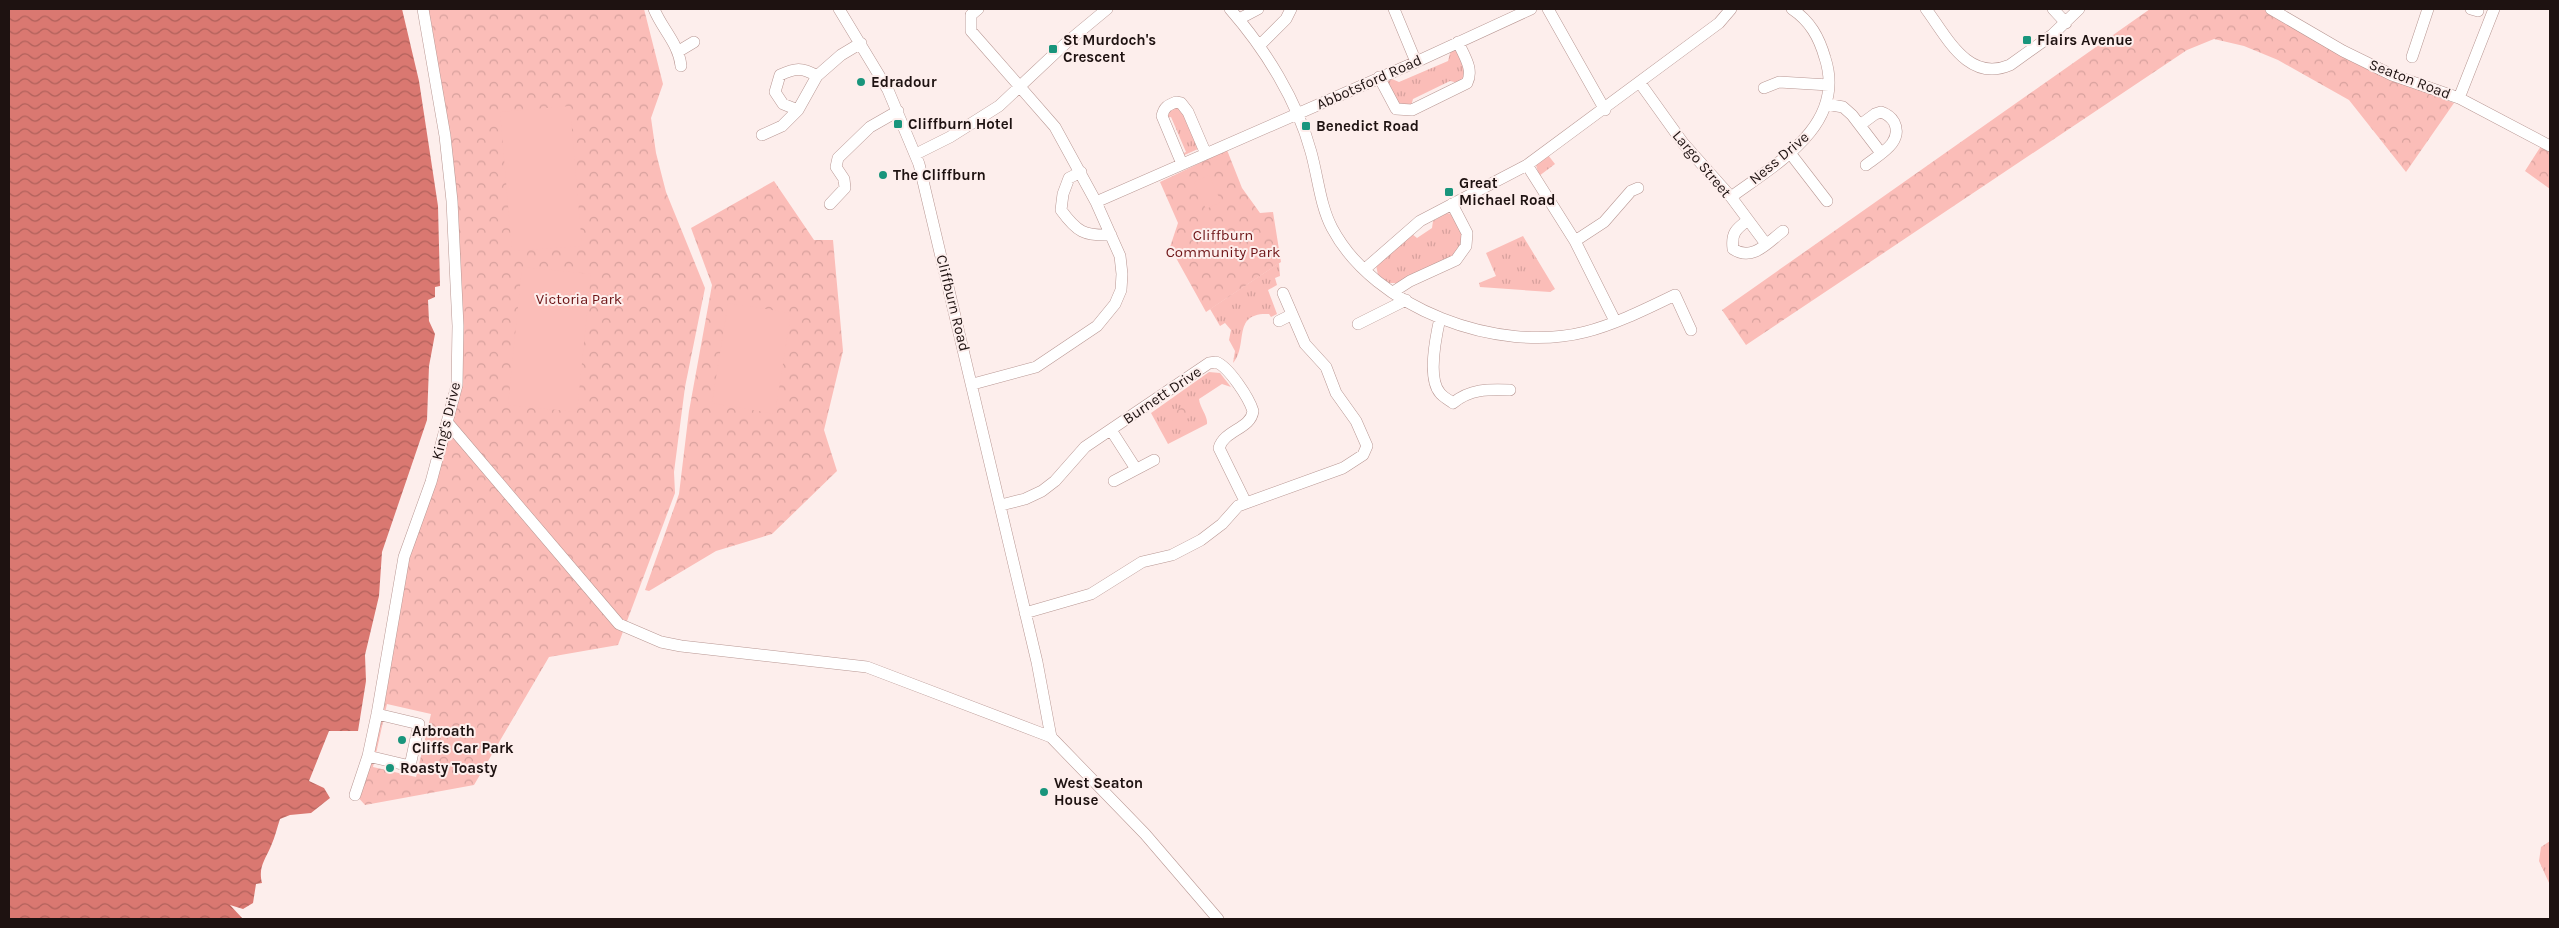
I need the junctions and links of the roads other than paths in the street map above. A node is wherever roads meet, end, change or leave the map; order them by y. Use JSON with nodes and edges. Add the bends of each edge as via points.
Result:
{"nodes":[{"id":1,"x":423,"y":9,"type":"edge"},
{"id":2,"x":654,"y":9,"type":"edge"},
{"id":3,"x":839,"y":9,"type":"edge"},
{"id":4,"x":978,"y":9,"type":"edge"},
{"id":5,"x":1107,"y":9,"type":"edge"},
{"id":6,"x":1230,"y":9,"type":"edge"},
{"id":7,"x":1258,"y":9,"type":"edge"},
{"id":8,"x":1291,"y":9,"type":"edge"},
{"id":9,"x":1394,"y":9,"type":"edge"},
{"id":10,"x":1531,"y":9,"type":"edge"},
{"id":11,"x":1548,"y":9,"type":"edge"},
{"id":12,"x":1731,"y":9,"type":"edge"},
{"id":13,"x":1792,"y":9,"type":"edge"},
{"id":14,"x":1926,"y":9,"type":"edge"},
{"id":15,"x":2053,"y":9,"type":"edge"},
{"id":16,"x":2079,"y":9,"type":"edge"},
{"id":17,"x":2271,"y":9,"type":"edge"},
{"id":18,"x":2428,"y":9,"type":"edge"},
{"id":19,"x":2494,"y":9,"type":"edge"},
{"id":20,"x":1807,"y":13,"type":"edge"},
{"id":21,"x":1239,"y":19,"type":"junction"},
{"id":22,"x":2066,"y":23,"type":"junction"},
{"id":23,"x":694,"y":42,"type":"dead end"},
{"id":24,"x":1458,"y":42,"type":"junction"},
{"id":25,"x":861,"y":43,"type":"junction"},
{"id":26,"x":1259,"y":46,"type":"junction"},
{"id":27,"x":679,"y":51,"type":"junction"},
{"id":28,"x":2412,"y":57,"type":"dead end"},
{"id":29,"x":1416,"y":62,"type":"junction"},
{"id":30,"x":680,"y":66,"type":"dead end"},
{"id":31,"x":817,"y":76,"type":"junction"},
{"id":32,"x":1379,"y":77,"type":"junction"},
{"id":33,"x":1640,"y":83,"type":"junction"},
{"id":34,"x":1829,"y":85,"type":"junction"},
{"id":35,"x":1020,"y":86,"type":"junction"},
{"id":36,"x":1764,"y":88,"type":"dead end"},
{"id":37,"x":2459,"y":98,"type":"junction"},
{"id":38,"x":1826,"y":104,"type":"junction"},
{"id":39,"x":798,"y":110,"type":"junction"},
{"id":40,"x":898,"y":110,"type":"junction"},
{"id":41,"x":1605,"y":110,"type":"junction"},
{"id":42,"x":1296,"y":114,"type":"junction"},
{"id":43,"x":1860,"y":125,"type":"junction"},
{"id":44,"x":762,"y":135,"type":"dead end"},
{"id":45,"x":2550,"y":146,"type":"edge"},
{"id":46,"x":1790,"y":153,"type":"junction"},
{"id":47,"x":1882,"y":153,"type":"junction"},
{"id":48,"x":916,"y":154,"type":"junction"},
{"id":49,"x":1206,"y":154,"type":"junction"},
{"id":50,"x":1182,"y":164,"type":"junction"},
{"id":51,"x":1866,"y":164,"type":"dead end"},
{"id":52,"x":1527,"y":165,"type":"junction"},
{"id":53,"x":1081,"y":172,"type":"junction"},
{"id":54,"x":1638,"y":188,"type":"dead end"},
{"id":55,"x":1731,"y":197,"type":"junction"},
{"id":56,"x":1826,"y":201,"type":"dead end"},
{"id":57,"x":1096,"y":202,"type":"junction"},
{"id":58,"x":830,"y":204,"type":"dead end"},
{"id":59,"x":1452,"y":204,"type":"junction"},
{"id":60,"x":1748,"y":220,"type":"junction"},
{"id":61,"x":1783,"y":231,"type":"dead end"},
{"id":62,"x":1111,"y":235,"type":"junction"},
{"id":63,"x":1575,"y":241,"type":"junction"},
{"id":64,"x":1766,"y":244,"type":"junction"},
{"id":65,"x":1365,"y":269,"type":"junction"},
{"id":66,"x":1393,"y":292,"type":"junction"},
{"id":67,"x":1283,"y":293,"type":"dead end"},
{"id":68,"x":1406,"y":300,"type":"junction"},
{"id":69,"x":1291,"y":315,"type":"junction"},
{"id":70,"x":1440,"y":318,"type":"junction"},
{"id":71,"x":1279,"y":321,"type":"dead end"},
{"id":72,"x":1615,"y":321,"type":"junction"},
{"id":73,"x":1358,"y":324,"type":"dead end"},
{"id":74,"x":1691,"y":330,"type":"dead end"},
{"id":75,"x":973,"y":384,"type":"junction"},
{"id":76,"x":1510,"y":390,"type":"dead end"},
{"id":77,"x":447,"y":422,"type":"junction"},
{"id":78,"x":1111,"y":430,"type":"junction"},
{"id":79,"x":1154,"y":460,"type":"dead end"},
{"id":80,"x":1136,"y":469,"type":"junction"},
{"id":81,"x":1114,"y":481,"type":"dead end"},
{"id":82,"x":1246,"y":503,"type":"junction"},
{"id":83,"x":1001,"y":505,"type":"junction"},
{"id":84,"x":1025,"y":613,"type":"junction"},
{"id":85,"x":377,"y":714,"type":"junction"},
{"id":86,"x":1051,"y":737,"type":"junction"},
{"id":87,"x":368,"y":756,"type":"junction"},
{"id":88,"x":356,"y":795,"type":"dead end"},
{"id":89,"x":1218,"y":919,"type":"edge"}],
"edges":[{"from":1,"to":77,"type":"street","name":"King's Drive","via":[[445,136],[452,200],[458,326],[457,385]]},
{"from":2,"to":27,"type":"street"},
{"from":3,"to":25,"type":"street","name":"Cliffburn Road"},
{"from":4,"to":35,"type":"street","via":[[971,15],[971,31]]},
{"from":5,"to":35,"type":"street"},
{"from":6,"to":21,"type":"street"},
{"from":7,"to":21,"type":"street"},
{"from":8,"to":26,"type":"street","via":[[1286,20]]},
{"from":9,"to":29,"type":"street"},
{"from":10,"to":24,"type":"street","name":"Abbotsford Road"},
{"from":11,"to":41,"type":"street"},
{"from":12,"to":33,"type":"street","via":[[1719,23]]},
{"from":13,"to":20,"type":"street","name":"Ness Drive"},
{"from":14,"to":22,"type":"street","via":[[1961,56],[1969,63],[1986,69],[2010,65]]},
{"from":15,"to":22,"type":"street"},
{"from":16,"to":22,"type":"street"},
{"from":17,"to":37,"type":"street","name":"Seaton Road","via":[[2392,75]]},
{"from":18,"to":28,"type":"street"},
{"from":19,"to":37,"type":"street"},
{"from":20,"to":34,"type":"street","name":"Ness Drive","via":[[1820,39],[1829,69]]},
{"from":21,"to":26,"type":"street"},
{"from":23,"to":27,"type":"street"},
{"from":24,"to":29,"type":"street","name":"Abbotsford Road"},
{"from":24,"to":32,"type":"street","via":[[1470,68],[1467,83],[1412,110],[1396,109]]},
{"from":25,"to":31,"type":"street"},
{"from":25,"to":40,"type":"street","name":"Cliffburn Road"},
{"from":26,"to":42,"type":"street","via":[[1282,83]]},
{"from":27,"to":30,"type":"street"},
{"from":29,"to":32,"type":"street","name":"Abbotsford Road"},
{"from":31,"to":39,"type":"street"},
{"from":31,"to":39,"type":"street","via":[[795,68],[780,75],[775,92],[783,104]]},
{"from":32,"to":42,"type":"street","name":"Abbotsford Road"},
{"from":33,"to":41,"type":"street"},
{"from":33,"to":55,"type":"street","name":"Largo Street","via":[[1683,143]]},
{"from":34,"to":36,"type":"street","via":[[1779,82]]},
{"from":34,"to":38,"type":"street","name":"Ness Drive"},
{"from":35,"to":48,"type":"street","via":[[999,106]]},
{"from":35,"to":53,"type":"street","via":[[1055,127]]},
{"from":37,"to":45,"type":"street","name":"Seaton Road"},
{"from":38,"to":43,"type":"street","via":[[1843,107]]},
{"from":38,"to":46,"type":"street","name":"Ness Drive","via":[[1817,125]]},
{"from":39,"to":44,"type":"street","via":[[782,126]]},
{"from":40,"to":48,"type":"street","name":"Cliffburn Road"},
{"from":40,"to":58,"type":"street","via":[[870,126],[838,158],[836,167],[844,179],[845,188]]},
{"from":41,"to":52,"type":"street"},
{"from":42,"to":49,"type":"street","name":"Abbotsford Road"},
{"from":42,"to":65,"type":"street","via":[[1311,150],[1322,202],[1332,227],[1348,252]]},
{"from":43,"to":47,"type":"street"},
{"from":43,"to":47,"type":"street","via":[[1882,112],[1892,118],[1897,128],[1896,138]]},
{"from":46,"to":55,"type":"street","name":"Ness Drive"},
{"from":46,"to":56,"type":"street"},
{"from":47,"to":51,"type":"street"},
{"from":48,"to":75,"type":"street","name":"Cliffburn Road"},
{"from":49,"to":50,"type":"street","name":"Abbotsford Road"},
{"from":49,"to":50,"type":"street","via":[[1185,107],[1176,102],[1169,104],[1162,116]]},
{"from":50,"to":57,"type":"street","name":"Abbotsford Road"},
{"from":52,"to":59,"type":"street"},
{"from":52,"to":63,"type":"street"},
{"from":53,"to":57,"type":"street"},
{"from":53,"to":62,"type":"street","via":[[1069,178],[1061,210],[1074,228],[1092,236]]},
{"from":54,"to":63,"type":"street","via":[[1596,228]]},
{"from":55,"to":60,"type":"street","name":"Largo Street"},
{"from":57,"to":62,"type":"street"},
{"from":59,"to":65,"type":"street","via":[[1420,221]]},
{"from":59,"to":66,"type":"street","via":[[1467,233],[1466,246],[1456,260]]},
{"from":60,"to":64,"type":"street","name":"Largo Street"},
{"from":60,"to":64,"type":"street","via":[[1735,229],[1731,238],[1733,248],[1747,254]]},
{"from":61,"to":64,"type":"street"},
{"from":62,"to":75,"type":"street","via":[[1120,256],[1121,290],[1115,304],[1097,326],[1036,367]]},
{"from":63,"to":72,"type":"street"},
{"from":65,"to":66,"type":"street"},
{"from":66,"to":68,"type":"street"},
{"from":67,"to":69,"type":"street"},
{"from":68,"to":70,"type":"street"},
{"from":68,"to":73,"type":"street"},
{"from":69,"to":71,"type":"street"},
{"from":69,"to":82,"type":"street","via":[[1305,344],[1326,367],[1336,394],[1356,421],[1367,446],[1363,455],[1343,468]]},
{"from":70,"to":72,"type":"street","via":[[1485,332],[1521,337],[1586,332]]},
{"from":70,"to":76,"type":"street","via":[[1434,358],[1435,379],[1440,393],[1453,403],[1465,394],[1488,389]]},
{"from":72,"to":74,"type":"street","via":[[1676,295]]},
{"from":75,"to":83,"type":"street","name":"Cliffburn Road"},
{"from":77,"to":85,"type":"street","name":"King's Drive","via":[[431,482],[404,557]]},
{"from":77,"to":86,"type":"street","via":[[620,624],[661,642],[681,646],[867,667]]},
{"from":78,"to":80,"type":"street","name":"Burnett Drive"},
{"from":78,"to":82,"type":"street","name":"Burnett Drive","via":[[1209,363],[1223,364],[1251,404],[1253,412],[1248,422],[1221,440],[1219,448]]},
{"from":78,"to":83,"type":"street","name":"Burnett Drive","via":[[1085,447],[1042,491]]},
{"from":79,"to":80,"type":"street"},
{"from":80,"to":81,"type":"street"},
{"from":82,"to":84,"type":"street","via":[[1238,506],[1201,540],[1172,554],[1142,562],[1091,594]]},
{"from":83,"to":84,"type":"street","name":"Cliffburn Road"},
{"from":84,"to":86,"type":"street","name":"Cliffburn Road"},
{"from":85,"to":87,"type":"street","name":"King's Drive"},
{"from":85,"to":87,"type":"street","via":[[419,724],[410,766]]},
{"from":86,"to":89,"type":"street","via":[[1144,834]]},
{"from":87,"to":88,"type":"street","name":"King's Drive"}]}
